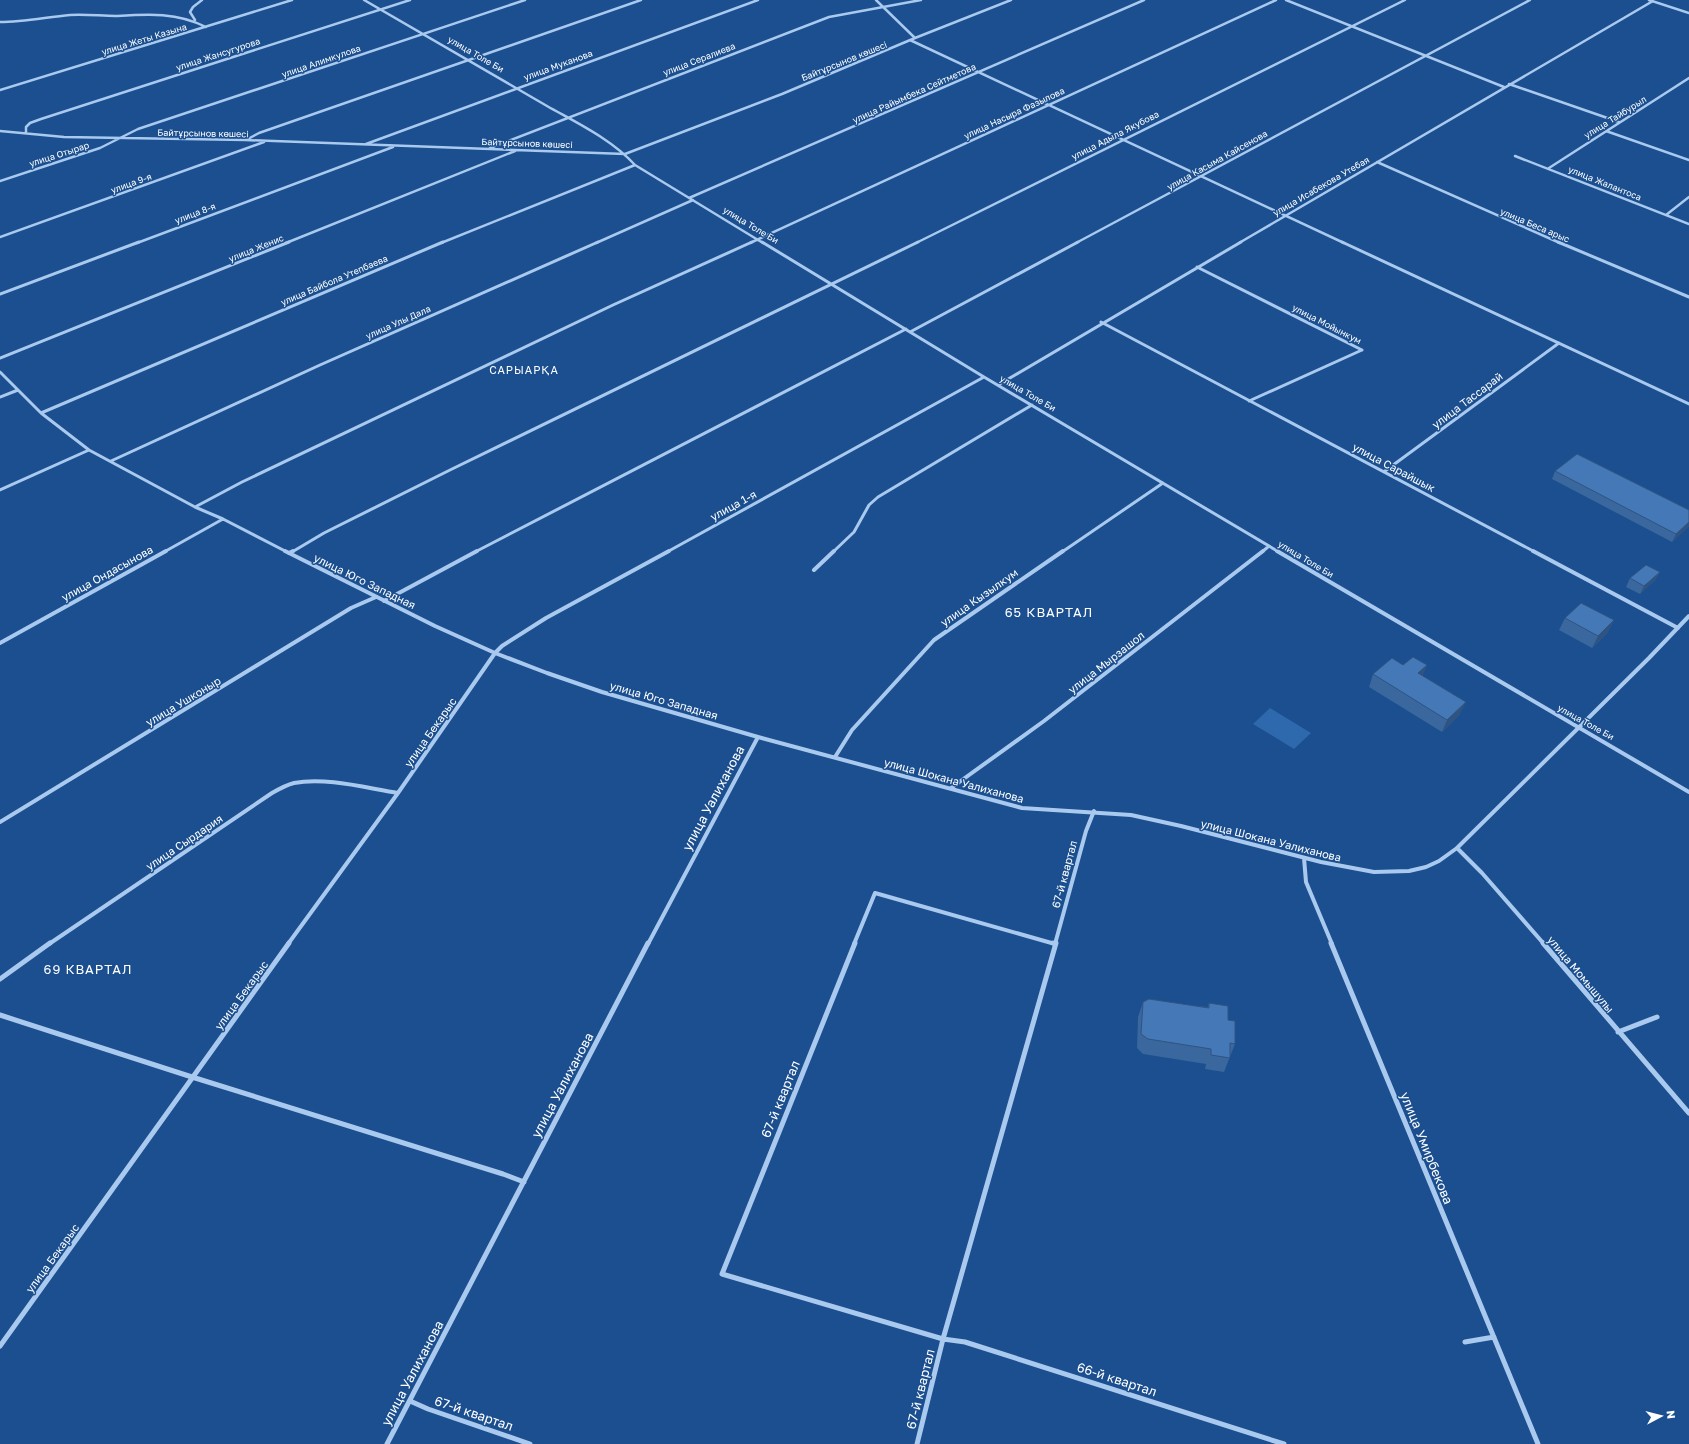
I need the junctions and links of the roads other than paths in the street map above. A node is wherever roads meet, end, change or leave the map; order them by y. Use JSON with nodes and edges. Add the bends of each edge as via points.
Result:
{"nodes":[{"id":1,"x":202,"y":0,"type":"edge"},
{"id":2,"x":292,"y":0,"type":"edge"},
{"id":3,"x":364,"y":0,"type":"edge"},
{"id":4,"x":410,"y":0,"type":"edge"},
{"id":5,"x":526,"y":0,"type":"edge"},
{"id":6,"x":641,"y":0,"type":"edge"},
{"id":7,"x":758,"y":0,"type":"edge"},
{"id":8,"x":876,"y":0,"type":"edge"},
{"id":9,"x":921,"y":0,"type":"edge"},
{"id":10,"x":1011,"y":0,"type":"edge"},
{"id":11,"x":1144,"y":0,"type":"edge"},
{"id":12,"x":1276,"y":0,"type":"edge"},
{"id":13,"x":1286,"y":0,"type":"edge"},
{"id":14,"x":1405,"y":0,"type":"edge"},
{"id":15,"x":1530,"y":0,"type":"edge"},
{"id":16,"x":1649,"y":0,"type":"edge"},
{"id":17,"x":1653,"y":1,"type":"junction"},
{"id":18,"x":883,"y":6,"type":"junction"},
{"id":19,"x":380,"y":10,"type":"junction"},
{"id":20,"x":1689,"y":13,"type":"edge"},
{"id":21,"x":195,"y":20,"type":"junction"},
{"id":22,"x":0,"y":22,"type":"edge"},
{"id":23,"x":1352,"y":26,"type":"junction"},
{"id":24,"x":206,"y":27,"type":"junction"},
{"id":25,"x":424,"y":34,"type":"junction"},
{"id":26,"x":915,"y":38,"type":"junction"},
{"id":27,"x":910,"y":40,"type":"junction"},
{"id":28,"x":1427,"y":56,"type":"junction"},
{"id":29,"x":470,"y":60,"type":"junction"},
{"id":30,"x":977,"y":73,"type":"junction"},
{"id":31,"x":1689,"y":78,"type":"edge"},
{"id":32,"x":1509,"y":84,"type":"junction"},
{"id":33,"x":518,"y":87,"type":"junction"},
{"id":34,"x":1504,"y":87,"type":"junction"},
{"id":35,"x":0,"y":90,"type":"edge"},
{"id":36,"x":1049,"y":105,"type":"junction"},
{"id":37,"x":566,"y":117,"type":"junction"},
{"id":38,"x":1619,"y":122,"type":"junction"},
{"id":39,"x":0,"y":131,"type":"edge"},
{"id":40,"x":1606,"y":131,"type":"junction"},
{"id":41,"x":26,"y":133,"type":"junction"},
{"id":42,"x":122,"y":138,"type":"junction"},
{"id":43,"x":1123,"y":139,"type":"junction"},
{"id":44,"x":245,"y":140,"type":"junction"},
{"id":45,"x":266,"y":141,"type":"junction"},
{"id":46,"x":364,"y":145,"type":"junction"},
{"id":47,"x":396,"y":146,"type":"junction"},
{"id":48,"x":488,"y":149,"type":"junction"},
{"id":49,"x":518,"y":150,"type":"junction"},
{"id":50,"x":625,"y":154,"type":"junction"},
{"id":51,"x":1515,"y":156,"type":"dead end"},
{"id":52,"x":1689,"y":160,"type":"edge"},
{"id":53,"x":1377,"y":162,"type":"junction"},
{"id":54,"x":635,"y":165,"type":"junction"},
{"id":55,"x":1549,"y":168,"type":"junction"},
{"id":56,"x":1201,"y":177,"type":"junction"},
{"id":57,"x":0,"y":181,"type":"edge"},
{"id":58,"x":1689,"y":197,"type":"edge"},
{"id":59,"x":691,"y":199,"type":"junction"},
{"id":60,"x":1285,"y":215,"type":"junction"},
{"id":61,"x":1666,"y":215,"type":"junction"},
{"id":62,"x":1689,"y":224,"type":"edge"},
{"id":63,"x":0,"y":237,"type":"edge"},
{"id":64,"x":758,"y":239,"type":"junction"},
{"id":65,"x":1197,"y":267,"type":"junction"},
{"id":66,"x":833,"y":284,"type":"junction"},
{"id":67,"x":0,"y":294,"type":"edge"},
{"id":68,"x":1689,"y":297,"type":"edge"},
{"id":69,"x":1101,"y":322,"type":"junction"},
{"id":70,"x":906,"y":329,"type":"junction"},
{"id":71,"x":910,"y":332,"type":"junction"},
{"id":72,"x":1559,"y":343,"type":"junction"},
{"id":73,"x":0,"y":358,"type":"edge"},
{"id":74,"x":0,"y":372,"type":"edge"},
{"id":75,"x":984,"y":377,"type":"junction"},
{"id":76,"x":998,"y":385,"type":"junction"},
{"id":77,"x":18,"y":390,"type":"junction"},
{"id":78,"x":0,"y":397,"type":"edge"},
{"id":79,"x":1249,"y":401,"type":"junction"},
{"id":80,"x":1689,"y":404,"type":"edge"},
{"id":81,"x":1032,"y":405,"type":"junction"},
{"id":82,"x":41,"y":413,"type":"junction"},
{"id":83,"x":89,"y":450,"type":"junction"},
{"id":84,"x":111,"y":461,"type":"junction"},
{"id":85,"x":1385,"y":472,"type":"junction"},
{"id":86,"x":1163,"y":483,"type":"junction"},
{"id":87,"x":0,"y":490,"type":"edge"},
{"id":88,"x":195,"y":507,"type":"junction"},
{"id":89,"x":223,"y":519,"type":"junction"},
{"id":90,"x":1269,"y":546,"type":"junction"},
{"id":91,"x":289,"y":553,"type":"junction"},
{"id":92,"x":814,"y":570,"type":"dead end"},
{"id":93,"x":376,"y":597,"type":"junction"},
{"id":94,"x":384,"y":601,"type":"junction"},
{"id":95,"x":1689,"y":616,"type":"edge"},
{"id":96,"x":1678,"y":628,"type":"junction"},
{"id":97,"x":0,"y":643,"type":"edge"},
{"id":98,"x":495,"y":653,"type":"junction"},
{"id":99,"x":1578,"y":727,"type":"junction"},
{"id":100,"x":758,"y":737,"type":"junction"},
{"id":101,"x":835,"y":757,"type":"junction"},
{"id":102,"x":951,"y":788,"type":"junction"},
{"id":103,"x":1689,"y":792,"type":"edge"},
{"id":104,"x":398,"y":793,"type":"junction"},
{"id":105,"x":1094,"y":811,"type":"junction"},
{"id":106,"x":0,"y":822,"type":"edge"},
{"id":107,"x":1457,"y":848,"type":"junction"},
{"id":108,"x":1304,"y":858,"type":"junction"},
{"id":109,"x":1056,"y":944,"type":"junction"},
{"id":110,"x":0,"y":979,"type":"edge"},
{"id":111,"x":0,"y":1015,"type":"edge"},
{"id":112,"x":1657,"y":1017,"type":"dead end"},
{"id":113,"x":1618,"y":1032,"type":"junction"},
{"id":114,"x":192,"y":1077,"type":"junction"},
{"id":115,"x":1689,"y":1113,"type":"edge"},
{"id":116,"x":524,"y":1182,"type":"junction"},
{"id":117,"x":1494,"y":1337,"type":"junction"},
{"id":118,"x":943,"y":1340,"type":"junction"},
{"id":119,"x":1465,"y":1342,"type":"dead end"},
{"id":120,"x":0,"y":1346,"type":"edge"},
{"id":121,"x":410,"y":1401,"type":"junction"},
{"id":122,"x":387,"y":1444,"type":"edge"},
{"id":123,"x":530,"y":1444,"type":"edge"},
{"id":124,"x":918,"y":1444,"type":"edge"},
{"id":125,"x":1284,"y":1444,"type":"edge"},
{"id":126,"x":1538,"y":1444,"type":"edge"}],
"edges":[{"from":1,"to":21,"type":"street","via":[[190,12]]},
{"from":2,"to":24,"type":"street","name":"улица Жеты Казына"},
{"from":3,"to":19,"type":"street","name":"улица Толе Би"},
{"from":4,"to":19,"type":"street","name":"улица Жансугурова"},
{"from":5,"to":25,"type":"street","name":"улица Алимкулова"},
{"from":6,"to":29,"type":"street"},
{"from":7,"to":33,"type":"street","name":"улица Муканова"},
{"from":8,"to":18,"type":"street"},
{"from":9,"to":18,"type":"street","name":"улица Сералиева"},
{"from":10,"to":26,"type":"street","name":"Байтұрсынов көшесі"},
{"from":11,"to":30,"type":"street","name":"улица Райымбека Сейтметова"},
{"from":12,"to":36,"type":"street","name":"улица Насыра Фазылова"},
{"from":13,"to":23,"type":"street"},
{"from":14,"to":23,"type":"street","name":"улица Адыла Якубова"},
{"from":15,"to":28,"type":"street","name":"улица Касыма Кайсенова"},
{"from":16,"to":17,"type":"street"},
{"from":17,"to":20,"type":"street"},
{"from":17,"to":32,"type":"street","name":"улица Исабекова Утебая"},
{"from":18,"to":26,"type":"street"},
{"from":18,"to":37,"type":"street","name":"улица Сералиева","via":[[829,16]]},
{"from":19,"to":25,"type":"street","name":"улица Толе Би"},
{"from":19,"to":41,"type":"street","name":"улица Жансугурова","via":[[30,123],[26,127]]},
{"from":21,"to":22,"type":"street","via":[[172,14],[145,13],[70,15]]},
{"from":21,"to":24,"type":"street"},
{"from":23,"to":28,"type":"street"},
{"from":23,"to":43,"type":"street","name":"улица Адыла Якубова"},
{"from":24,"to":35,"type":"street","name":"улица Жеты Казына"},
{"from":25,"to":29,"type":"street","name":"улица Толе Би"},
{"from":25,"to":42,"type":"street","name":"улица Алимкулова","via":[[138,129]]},
{"from":26,"to":27,"type":"street","name":"Байтұрсынов көшесі"},
{"from":27,"to":30,"type":"street"},
{"from":27,"to":50,"type":"street","name":"Байтұрсынов көшесі","via":[[782,94]]},
{"from":28,"to":34,"type":"street"},
{"from":28,"to":56,"type":"street","name":"улица Касыма Кайсенова"},
{"from":29,"to":33,"type":"street","name":"улица Толе Би"},
{"from":29,"to":44,"type":"street"},
{"from":30,"to":36,"type":"street"},
{"from":30,"to":59,"type":"street","name":"улица Райымбека Сейтметова"},
{"from":31,"to":38,"type":"street","name":"улица Тайбурыл"},
{"from":32,"to":34,"type":"street","name":"улица Исабекова Утебая"},
{"from":32,"to":38,"type":"street"},
{"from":33,"to":37,"type":"street","name":"улица Толе Би"},
{"from":33,"to":46,"type":"street","name":"улица Муканова"},
{"from":34,"to":53,"type":"street","name":"улица Исабекова Утебая"},
{"from":36,"to":43,"type":"street"},
{"from":36,"to":64,"type":"street","name":"улица Насыра Фазылова"},
{"from":37,"to":48,"type":"street","name":"улица Сералиева"},
{"from":37,"to":50,"type":"street","name":"улица Толе Би"},
{"from":38,"to":40,"type":"street","name":"улица Тайбурыл"},
{"from":39,"to":41,"type":"street"},
{"from":40,"to":52,"type":"street"},
{"from":40,"to":55,"type":"street","name":"улица Тайбурыл"},
{"from":41,"to":42,"type":"street","name":"Байтұрсынов көшесі"},
{"from":42,"to":44,"type":"street","name":"Байтұрсынов көшесі"},
{"from":42,"to":57,"type":"street","name":"улица Отырар","via":[[100,148]]},
{"from":43,"to":56,"type":"street"},
{"from":43,"to":66,"type":"street","name":"улица Адыла Якубова"},
{"from":44,"to":45,"type":"street","name":"Байтұрсынов көшесі"},
{"from":45,"to":46,"type":"street","name":"Байтұрсынов көшесі"},
{"from":45,"to":63,"type":"street","name":"улица 9-я"},
{"from":46,"to":47,"type":"street","name":"Байтұрсынов көшесі"},
{"from":47,"to":48,"type":"street","name":"Байтұрсынов көшесі"},
{"from":47,"to":67,"type":"street","name":"улица 8-я"},
{"from":48,"to":49,"type":"street","name":"Байтұрсынов көшесі"},
{"from":49,"to":50,"type":"street","name":"Байтұрсынов көшесі"},
{"from":49,"to":73,"type":"street","name":"улица Женис"},
{"from":50,"to":54,"type":"street","name":"улица Толе Би"},
{"from":51,"to":55,"type":"street","name":"улица Жалантоса"},
{"from":53,"to":60,"type":"street","name":"улица Исабекова Утебая"},
{"from":53,"to":68,"type":"street","name":"улица Беса арыс"},
{"from":54,"to":59,"type":"street","name":"улица Толе Би"},
{"from":54,"to":82,"type":"street","name":"улица Байбола Утепбаева","via":[[457,236]]},
{"from":55,"to":61,"type":"street","name":"улица Жалантоса"},
{"from":56,"to":60,"type":"street"},
{"from":56,"to":71,"type":"street","name":"улица Касыма Кайсенова"},
{"from":58,"to":61,"type":"street"},
{"from":59,"to":64,"type":"street","name":"улица Толе Би"},
{"from":59,"to":84,"type":"street","name":"улица Улы Дала"},
{"from":60,"to":65,"type":"street","name":"улица Исабекова Утебая"},
{"from":60,"to":72,"type":"street"},
{"from":61,"to":62,"type":"street","name":"улица Жалантоса"},
{"from":64,"to":66,"type":"street","name":"улица Толе Би"},
{"from":64,"to":88,"type":"street","name":"улица Насыра Фазылова","via":[[613,305],[242,482]]},
{"from":65,"to":69,"type":"street","name":"улица Исабекова Утебая"},
{"from":65,"to":79,"type":"street","name":"улица Мойынкум","via":[[1362,350]]},
{"from":66,"to":70,"type":"street","name":"улица Толе Би"},
{"from":66,"to":91,"type":"street","name":"улица Адыла Якубова","via":[[442,474]]},
{"from":69,"to":76,"type":"street","name":"улица Исабекова Утебая"},
{"from":69,"to":79,"type":"street","name":"улица Сарайшык"},
{"from":70,"to":71,"type":"street","name":"улица Толе Би"},
{"from":70,"to":94,"type":"street"},
{"from":71,"to":75,"type":"street","name":"улица Толе Би"},
{"from":72,"to":80,"type":"street"},
{"from":72,"to":85,"type":"street","name":"улица Тассарай"},
{"from":74,"to":77,"type":"street","name":"улица Юго Западная"},
{"from":75,"to":76,"type":"street","name":"улица Толе Би"},
{"from":75,"to":98,"type":"street","name":"улица 1-я","via":[[546,618]]},
{"from":76,"to":81,"type":"street","name":"улица Толе Би"},
{"from":77,"to":78,"type":"street"},
{"from":77,"to":82,"type":"street","name":"улица Юго Западная"},
{"from":79,"to":85,"type":"street","name":"улица Сарайшык"},
{"from":81,"to":86,"type":"street","name":"улица Толе Би"},
{"from":81,"to":92,"type":"street","via":[[878,497],[869,505],[854,532]]},
{"from":82,"to":83,"type":"street","name":"улица Юго Западная"},
{"from":83,"to":84,"type":"street","name":"улица Юго Западная"},
{"from":83,"to":87,"type":"street"},
{"from":84,"to":88,"type":"street","name":"улица Юго Западная"},
{"from":85,"to":96,"type":"street","name":"улица Сарайшык"},
{"from":86,"to":90,"type":"street","name":"улица Толе Би"},
{"from":86,"to":101,"type":"street","name":"улица Кызылкум","via":[[934,640],[852,730]]},
{"from":88,"to":89,"type":"street","name":"улица Юго Западная"},
{"from":89,"to":91,"type":"street","name":"улица Юго Западная"},
{"from":89,"to":97,"type":"street","name":"улица Ондасынова"},
{"from":90,"to":99,"type":"street","name":"улица Толе Би"},
{"from":90,"to":102,"type":"street","name":"улица Мырзашол","via":[[1044,721]]},
{"from":91,"to":93,"type":"street","name":"улица Юго Западная"},
{"from":93,"to":94,"type":"street","name":"улица Юго Западная"},
{"from":93,"to":106,"type":"street","name":"улица Ушконыр","via":[[351,608]]},
{"from":94,"to":98,"type":"street","name":"улица Юго Западная"},
{"from":95,"to":96,"type":"street","name":"улица Шокана Уалиханова"},
{"from":96,"to":99,"type":"street","name":"улица Шокана Уалиханова"},
{"from":98,"to":100,"type":"street","name":"улица Юго Западная","via":[[602,692]]},
{"from":98,"to":104,"type":"street","name":"улица Бекарыс"},
{"from":99,"to":103,"type":"street","name":"улица Толе Би"},
{"from":99,"to":107,"type":"street","name":"улица Шокана Уалиханова"},
{"from":100,"to":101,"type":"street","name":"улица Шокана Уалиханова"},
{"from":100,"to":116,"type":"street","name":"улица Уалиханова"},
{"from":101,"to":102,"type":"street","name":"улица Шокана Уалиханова"},
{"from":102,"to":105,"type":"street","name":"улица Шокана Уалиханова","via":[[1022,808]]},
{"from":104,"to":110,"type":"street","name":"улица Сырдария","via":[[324,782],[295,783],[284,787]]},
{"from":104,"to":114,"type":"street","name":"улица Бекарыс"},
{"from":105,"to":108,"type":"street","name":"улица Шокана Уалиханова","via":[[1118,812],[1148,818]]},
{"from":105,"to":109,"type":"street","name":"67-й квартал","via":[[1086,831]]},
{"from":107,"to":108,"type":"street","name":"улица Шокана Уалиханова","via":[[1427,866],[1392,872],[1367,871]]},
{"from":107,"to":113,"type":"street","name":"улица Момышулы","via":[[1482,873]]},
{"from":108,"to":117,"type":"street","name":"улица Умирбекова","via":[[1306,882]]},
{"from":109,"to":118,"type":"street","name":"67-й квартал"},
{"from":109,"to":118,"type":"street","name":"67-й квартал","via":[[875,893],[722,1274]]},
{"from":111,"to":114,"type":"street"},
{"from":112,"to":113,"type":"street"},
{"from":113,"to":115,"type":"street","name":"улица Момышулы"},
{"from":114,"to":116,"type":"street"},
{"from":114,"to":120,"type":"street","name":"улица Бекарыс"},
{"from":116,"to":121,"type":"street","name":"улица Уалиханова"},
{"from":117,"to":119,"type":"street"},
{"from":117,"to":126,"type":"street","name":"улица Умирбекова"},
{"from":118,"to":124,"type":"street","name":"67-й квартал"},
{"from":118,"to":125,"type":"street","name":"66-й квартал","via":[[965,1342]]},
{"from":121,"to":122,"type":"street","name":"улица Уалиханова"},
{"from":121,"to":123,"type":"street","name":"67-й квартал"}]}
